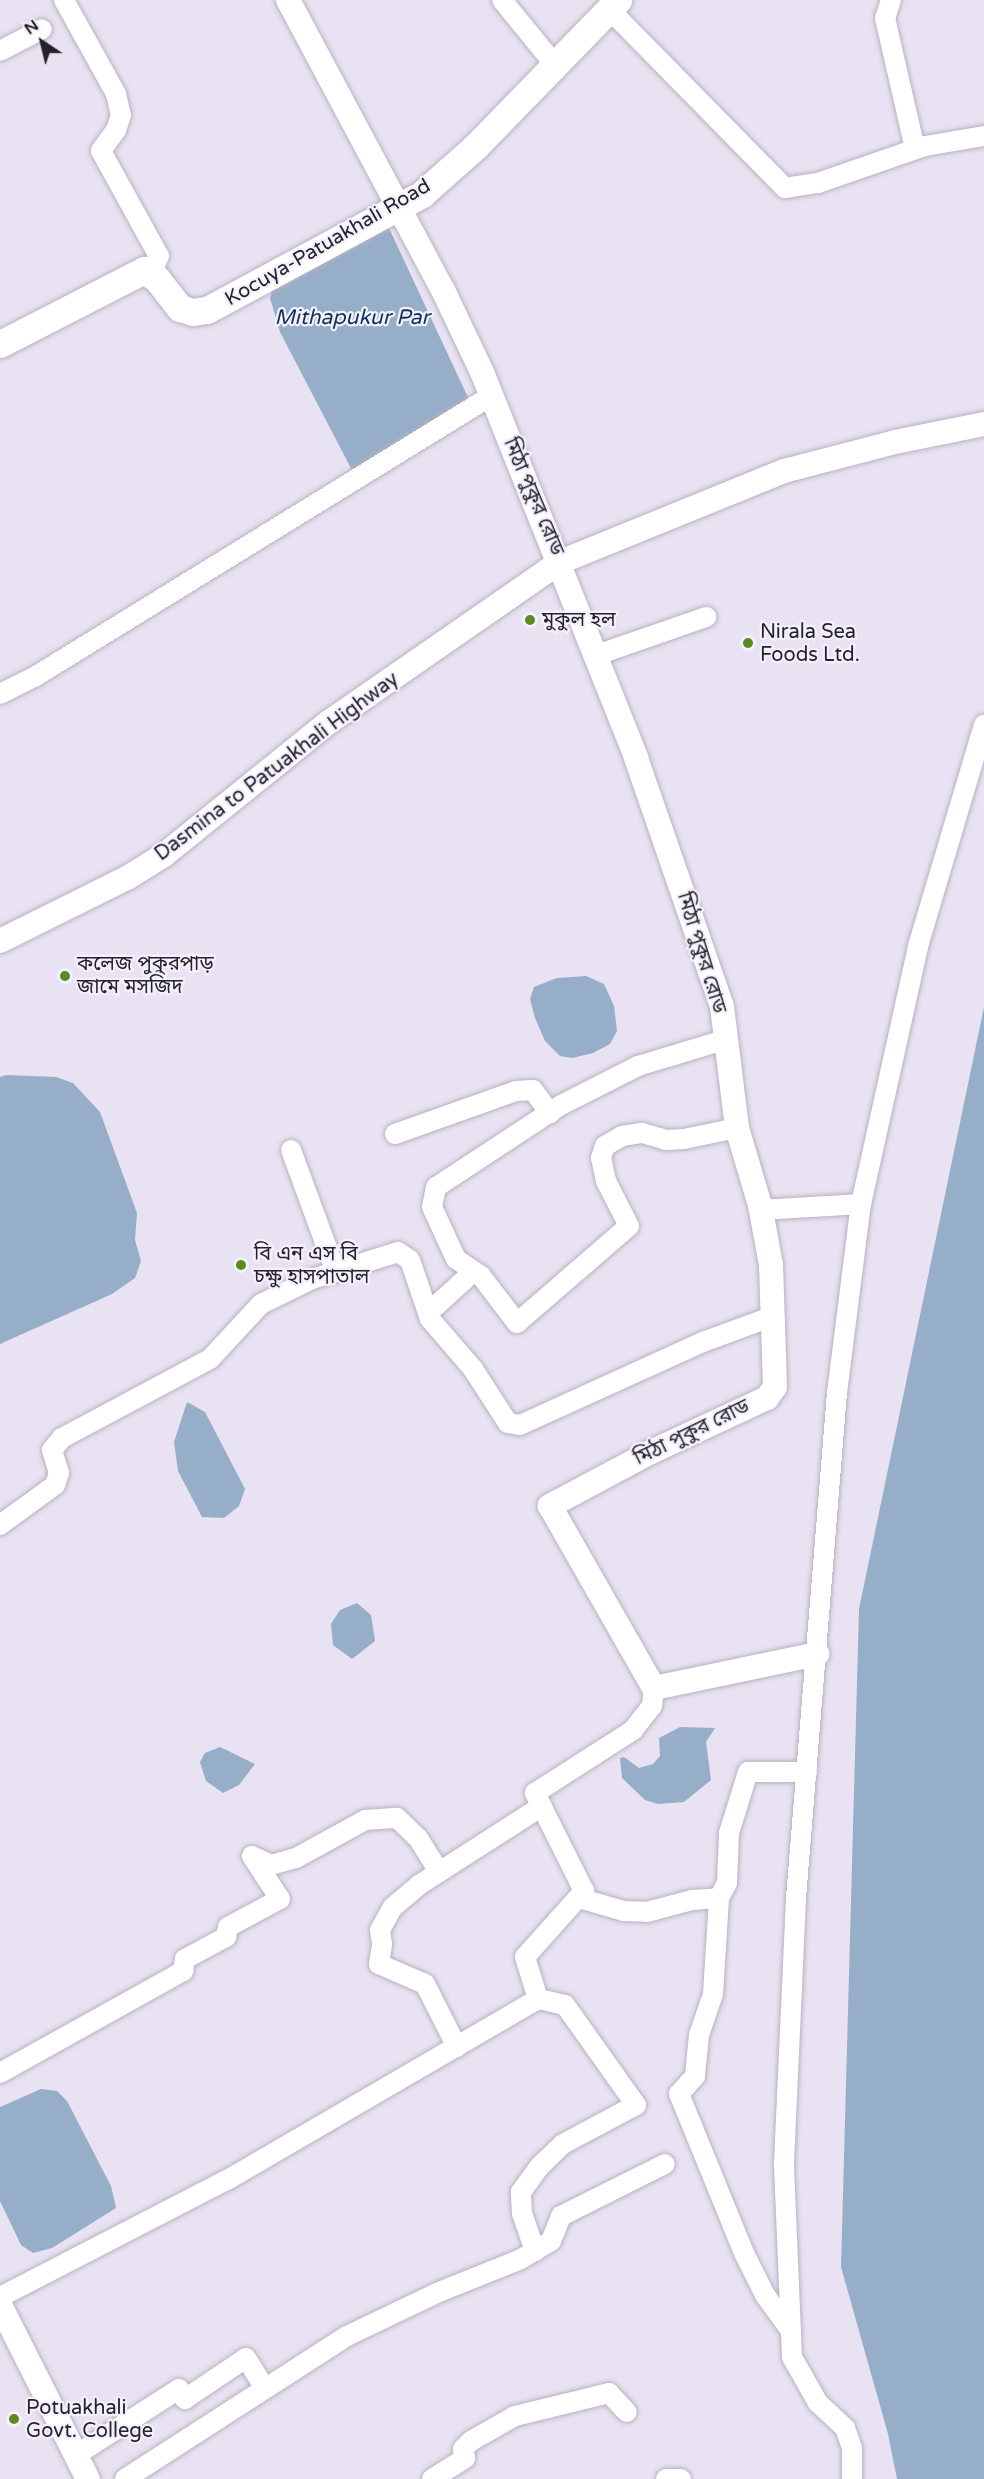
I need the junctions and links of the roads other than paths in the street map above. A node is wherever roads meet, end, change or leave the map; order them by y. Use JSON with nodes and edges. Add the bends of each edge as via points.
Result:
{"nodes":[{"id":1,"x":64,"y":0,"type":"edge"},
{"id":2,"x":288,"y":0,"type":"edge"},
{"id":3,"x":502,"y":0,"type":"edge"},
{"id":4,"x":891,"y":0,"type":"edge"},
{"id":5,"x":614,"y":4,"type":"edge"},
{"id":6,"x":42,"y":29,"type":"dead end"},
{"id":7,"x":0,"y":51,"type":"edge"},
{"id":8,"x":555,"y":65,"type":"junction"},
{"id":9,"x":984,"y":136,"type":"edge"},
{"id":10,"x":915,"y":149,"type":"junction"},
{"id":11,"x":398,"y":206,"type":"junction"},
{"id":12,"x":152,"y":272,"type":"junction"},
{"id":13,"x":0,"y":344,"type":"edge"},
{"id":14,"x":491,"y":396,"type":"junction"},
{"id":15,"x":984,"y":424,"type":"edge"},
{"id":16,"x":560,"y":562,"type":"junction"},
{"id":17,"x":706,"y":617,"type":"dead end"},
{"id":18,"x":594,"y":656,"type":"junction"},
{"id":19,"x":0,"y":694,"type":"edge"},
{"id":20,"x":984,"y":725,"type":"edge"},
{"id":21,"x":0,"y":941,"type":"edge"},
{"id":22,"x":724,"y":1040,"type":"junction"},
{"id":23,"x":550,"y":1113,"type":"junction"},
{"id":24,"x":737,"y":1128,"type":"junction"},
{"id":25,"x":395,"y":1134,"type":"dead end"},
{"id":26,"x":291,"y":1150,"type":"dead end"},
{"id":27,"x":861,"y":1204,"type":"junction"},
{"id":28,"x":761,"y":1210,"type":"junction"},
{"id":29,"x":336,"y":1272,"type":"junction"},
{"id":30,"x":473,"y":1272,"type":"junction"},
{"id":31,"x":429,"y":1313,"type":"junction"},
{"id":32,"x":771,"y":1317,"type":"junction"},
{"id":33,"x":0,"y":1525,"type":"edge"},
{"id":34,"x":817,"y":1654,"type":"junction"},
{"id":35,"x":654,"y":1688,"type":"junction"},
{"id":36,"x":807,"y":1772,"type":"junction"},
{"id":37,"x":542,"y":1806,"type":"junction"},
{"id":38,"x":439,"y":1872,"type":"junction"},
{"id":39,"x":579,"y":1898,"type":"junction"},
{"id":40,"x":719,"y":1898,"type":"junction"},
{"id":41,"x":538,"y":1999,"type":"junction"},
{"id":42,"x":457,"y":2047,"type":"junction"},
{"id":43,"x":0,"y":2073,"type":"edge"},
{"id":44,"x":665,"y":2164,"type":"dead end"},
{"id":45,"x":535,"y":2251,"type":"junction"},
{"id":46,"x":0,"y":2297,"type":"edge"},
{"id":47,"x":0,"y":2305,"type":"edge"},
{"id":48,"x":791,"y":2331,"type":"junction"},
{"id":49,"x":265,"y":2388,"type":"junction"},
{"id":50,"x":627,"y":2412,"type":"dead end"},
{"id":51,"x":76,"y":2455,"type":"junction"},
{"id":52,"x":88,"y":2479,"type":"edge"},
{"id":53,"x":125,"y":2479,"type":"edge"},
{"id":54,"x":432,"y":2479,"type":"edge"},
{"id":55,"x":666,"y":2479,"type":"edge"},
{"id":56,"x":681,"y":2479,"type":"edge"},
{"id":57,"x":852,"y":2479,"type":"edge"}],
"edges":[{"from":1,"to":12,"type":"street","via":[[116,94],[121,115],[101,151],[159,256]]},
{"from":2,"to":11,"type":"street","name":"মিঠা পুকুর রোড"},
{"from":3,"to":8,"type":"street"},
{"from":4,"to":10,"type":"street","via":[[885,18]]},
{"from":5,"to":8,"type":"main road","name":"Kocuya-Patuakhali Road"},
{"from":5,"to":10,"type":"street","via":[[785,188],[808,186]]},
{"from":6,"to":7,"type":"street"},
{"from":8,"to":11,"type":"main road","name":"Kocuya-Patuakhali Road","via":[[461,160],[422,194]]},
{"from":9,"to":10,"type":"street"},
{"from":11,"to":12,"type":"main road","name":"Kocuya-Patuakhali Road","via":[[207,310],[192,312],[180,308]]},
{"from":11,"to":14,"type":"street","name":"মিঠা পুকুর রোড"},
{"from":12,"to":13,"type":"main road","via":[[144,270]]},
{"from":14,"to":16,"type":"street","name":"মিঠা পুকুর রোড"},
{"from":14,"to":19,"type":"street","via":[[36,676]]},
{"from":15,"to":16,"type":"street","name":"Dasmina to Patuakhali Highway","via":[[784,471]]},
{"from":16,"to":18,"type":"street","name":"মিঠা পুকুর রোড"},
{"from":16,"to":21,"type":"street","name":"Dasmina to Patuakhali Highway","via":[[329,722],[164,855],[127,878]]},
{"from":17,"to":18,"type":"street"},
{"from":18,"to":22,"type":"street","name":"মিঠা পুকুর রোড","via":[[636,758],[703,947],[722,1006]]},
{"from":20,"to":27,"type":"street","via":[[918,946]]},
{"from":22,"to":23,"type":"street","via":[[638,1066]]},
{"from":22,"to":24,"type":"street","name":"মিঠা পুকুর রোড"},
{"from":23,"to":25,"type":"street","via":[[533,1090],[516,1091]]},
{"from":23,"to":30,"type":"street","via":[[435,1187],[432,1207],[456,1259]]},
{"from":24,"to":28,"type":"street","name":"মিঠা পুকুর রোড"},
{"from":24,"to":30,"type":"street","via":[[666,1140],[642,1133],[622,1136],[605,1146],[601,1158],[606,1181],[629,1226],[517,1323],[481,1276]]},
{"from":26,"to":29,"type":"street"},
{"from":27,"to":28,"type":"street"},
{"from":27,"to":34,"type":"street","via":[[837,1393]]},
{"from":28,"to":32,"type":"street","name":"মিঠা পুকুর রোড","via":[[771,1265]]},
{"from":29,"to":31,"type":"street","via":[[398,1252],[410,1260]]},
{"from":29,"to":33,"type":"street","via":[[261,1304],[210,1359],[62,1438],[52,1450],[59,1473],[55,1485]]},
{"from":30,"to":31,"type":"street"},
{"from":31,"to":32,"type":"street","via":[[446,1342],[473,1369],[508,1423],[520,1425],[703,1342]]},
{"from":32,"to":35,"type":"street","name":"মিঠা পুকুর রোড","via":[[776,1387],[767,1398],[651,1452],[550,1506]]},
{"from":34,"to":35,"type":"street"},
{"from":34,"to":36,"type":"street"},
{"from":35,"to":37,"type":"street","via":[[652,1706],[633,1730],[535,1793]]},
{"from":36,"to":40,"type":"street","via":[[748,1772],[729,1833],[727,1883]]},
{"from":36,"to":48,"type":"street","via":[[796,1898],[784,2163]]},
{"from":37,"to":38,"type":"street"},
{"from":37,"to":39,"type":"street","via":[[584,1891]]},
{"from":38,"to":42,"type":"street","via":[[393,1907],[380,1930],[379,1964],[425,1984]]},
{"from":38,"to":43,"type":"street","via":[[418,1838],[397,1818],[366,1820],[296,1858],[271,1865],[252,1857],[280,1899],[228,1927],[226,1937],[184,1959],[183,1971],[148,1993]]},
{"from":39,"to":40,"type":"street","via":[[624,1911],[647,1912],[692,1899]]},
{"from":39,"to":41,"type":"street","via":[[525,1957]]},
{"from":40,"to":48,"type":"street","via":[[712,1994],[699,2035],[695,2076],[679,2094],[744,2253],[765,2295]]},
{"from":41,"to":42,"type":"street"},
{"from":41,"to":45,"type":"street","via":[[565,2005],[636,2105],[563,2144],[521,2192],[522,2214]]},
{"from":42,"to":46,"type":"street","via":[[227,2180]]},
{"from":44,"to":45,"type":"street","via":[[561,2216],[551,2241]]},
{"from":45,"to":49,"type":"street","via":[[347,2336]]},
{"from":47,"to":51,"type":"street"},
{"from":48,"to":57,"type":"street","via":[[792,2357],[802,2378],[818,2403],[845,2428],[852,2448]]},
{"from":49,"to":51,"type":"street","via":[[246,2358],[185,2399],[179,2389]]},
{"from":49,"to":53,"type":"street"},
{"from":50,"to":54,"type":"street","via":[[609,2393],[515,2416],[471,2441],[463,2449],[465,2458]]},
{"from":51,"to":52,"type":"street"},
{"from":55,"to":56,"type":"street"}]}
